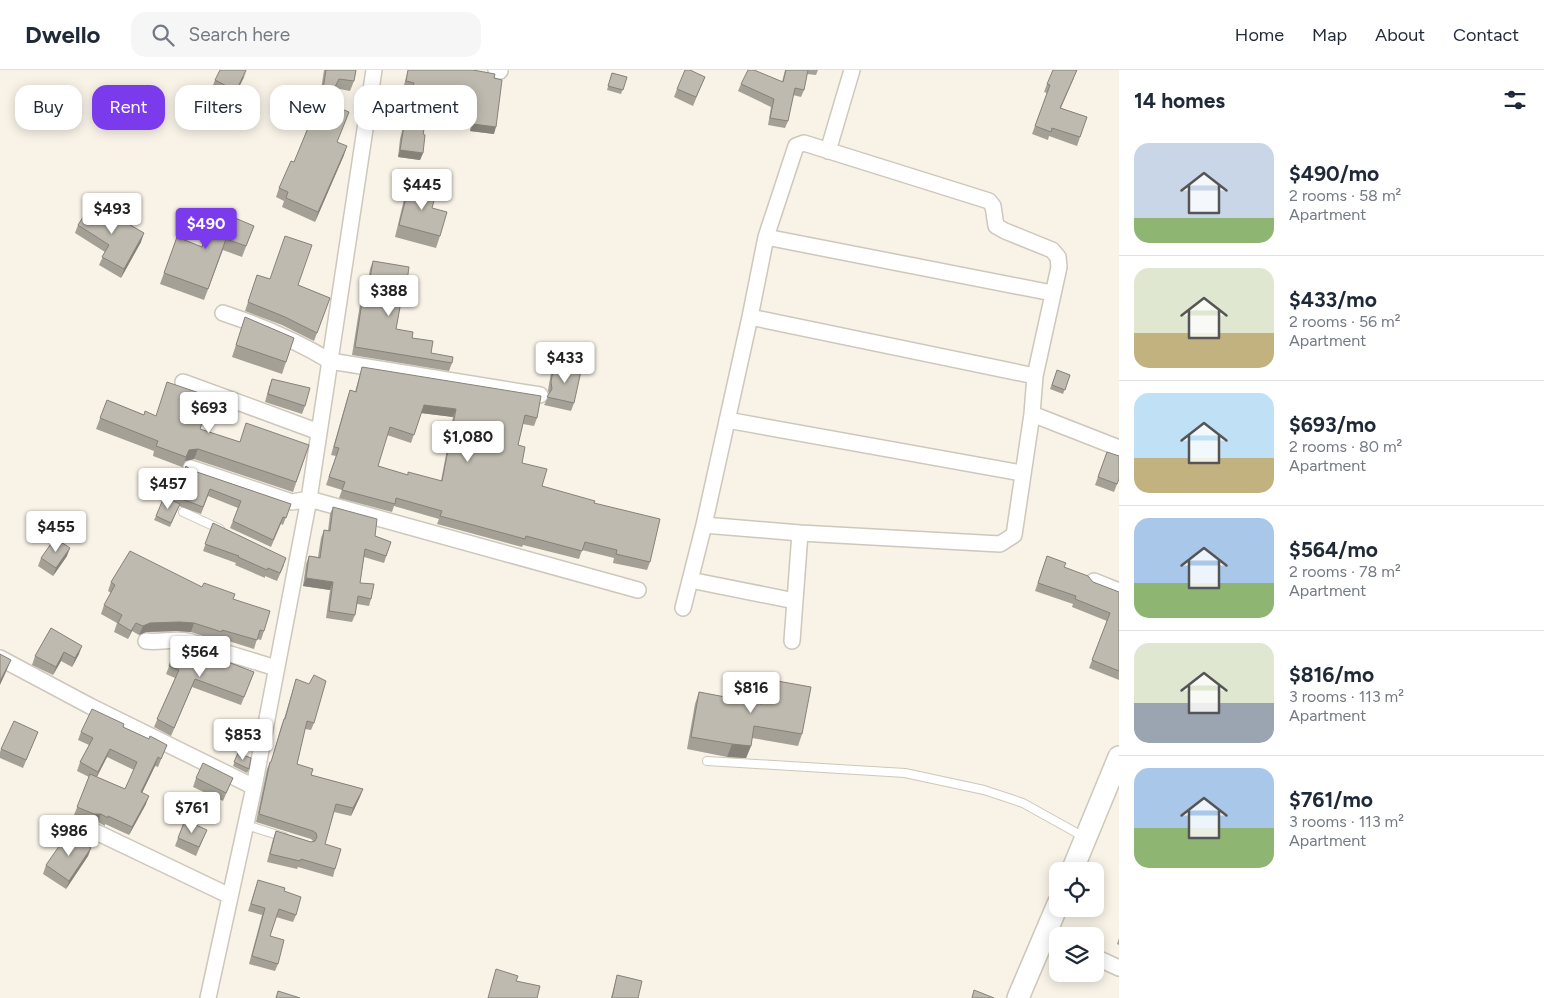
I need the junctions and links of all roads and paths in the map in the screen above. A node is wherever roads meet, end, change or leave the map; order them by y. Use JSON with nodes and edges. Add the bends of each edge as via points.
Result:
{"nodes":[{"id":1,"x":374,"y":70,"type":"edge"},
{"id":2,"x":852,"y":70,"type":"edge"},
{"id":3,"x":828,"y":150,"type":"junction"},
{"id":4,"x":766,"y":237,"type":"junction"},
{"id":5,"x":1052,"y":293,"type":"junction"},
{"id":6,"x":223,"y":313,"type":"dead end"},
{"id":7,"x":750,"y":317,"type":"junction"},
{"id":8,"x":330,"y":361,"type":"junction"},
{"id":9,"x":1035,"y":376,"type":"junction"},
{"id":10,"x":183,"y":382,"type":"dead end"},
{"id":11,"x":540,"y":395,"type":"edge"},
{"id":12,"x":1032,"y":414,"type":"junction"},
{"id":13,"x":727,"y":420,"type":"junction"},
{"id":14,"x":319,"y":432,"type":"junction"},
{"id":15,"x":1119,"y":448,"type":"edge"},
{"id":16,"x":191,"y":468,"type":"edge"},
{"id":17,"x":1022,"y":473,"type":"junction"},
{"id":18,"x":310,"y":499,"type":"junction"},
{"id":19,"x":183,"y":512,"type":"dead end"},
{"id":20,"x":704,"y":524,"type":"junction"},
{"id":21,"x":227,"y":532,"type":"edge"},
{"id":22,"x":800,"y":533,"type":"junction"},
{"id":23,"x":690,"y":580,"type":"junction"},
{"id":24,"x":1094,"y":581,"type":"edge"},
{"id":25,"x":638,"y":590,"type":"dead end"},
{"id":26,"x":1119,"y":591,"type":"edge"},
{"id":27,"x":795,"y":601,"type":"junction"},
{"id":28,"x":683,"y":608,"type":"dead end"},
{"id":29,"x":146,"y":641,"type":"dead end"},
{"id":30,"x":792,"y":641,"type":"dead end"},
{"id":31,"x":0,"y":658,"type":"edge"},
{"id":32,"x":276,"y":668,"type":"junction"},
{"id":33,"x":1119,"y":757,"type":"edge"},
{"id":34,"x":707,"y":761,"type":"dead end"},
{"id":35,"x":254,"y":787,"type":"junction"},
{"id":36,"x":246,"y":825,"type":"junction"},
{"id":37,"x":94,"y":831,"type":"dead end"},
{"id":38,"x":1086,"y":838,"type":"junction"},
{"id":39,"x":291,"y":839,"type":"edge"},
{"id":40,"x":1076,"y":862,"type":"edge"},
{"id":41,"x":230,"y":896,"type":"junction"},
{"id":42,"x":1049,"y":941,"type":"edge"},
{"id":43,"x":1104,"y":961,"type":"edge"},
{"id":44,"x":1119,"y":968,"type":"edge"},
{"id":45,"x":208,"y":998,"type":"edge"},
{"id":46,"x":1018,"y":998,"type":"edge"}],
"edges":[{"from":1,"to":8,"type":"street"},
{"from":2,"to":3,"type":"street"},
{"from":3,"to":4,"type":"street","via":[[804,143],[796,146]]},
{"from":3,"to":5,"type":"street","via":[[989,201],[993,206],[996,226],[1052,250],[1058,257],[1059,267]]},
{"from":4,"to":5,"type":"street"},
{"from":4,"to":7,"type":"street"},
{"from":5,"to":9,"type":"street"},
{"from":6,"to":8,"type":"street","via":[[269,329]]},
{"from":7,"to":9,"type":"street"},
{"from":7,"to":13,"type":"street"},
{"from":8,"to":11,"type":"street"},
{"from":8,"to":14,"type":"street"},
{"from":9,"to":12,"type":"street"},
{"from":10,"to":14,"type":"street"},
{"from":12,"to":15,"type":"street"},
{"from":12,"to":17,"type":"street"},
{"from":13,"to":17,"type":"street"},
{"from":13,"to":20,"type":"street"},
{"from":14,"to":18,"type":"street"},
{"from":16,"to":18,"type":"street","via":[[292,502]]},
{"from":17,"to":22,"type":"street","via":[[1014,535],[1000,544]]},
{"from":18,"to":25,"type":"street"},
{"from":18,"to":32,"type":"street","via":[[292,563]]},
{"from":19,"to":21,"type":"lane"},
{"from":20,"to":22,"type":"street"},
{"from":20,"to":23,"type":"street"},
{"from":22,"to":27,"type":"street"},
{"from":23,"to":27,"type":"street"},
{"from":23,"to":28,"type":"street"},
{"from":24,"to":26,"type":"street"},
{"from":27,"to":30,"type":"street"},
{"from":29,"to":32,"type":"street","via":[[180,639]]},
{"from":31,"to":35,"type":"street"},
{"from":32,"to":35,"type":"street"},
{"from":33,"to":38,"type":"main road"},
{"from":34,"to":38,"type":"lane","via":[[905,774],[984,790],[1023,803]]},
{"from":35,"to":36,"type":"street"},
{"from":36,"to":39,"type":"lane"},
{"from":36,"to":41,"type":"street"},
{"from":37,"to":41,"type":"street"},
{"from":38,"to":40,"type":"main road"},
{"from":41,"to":45,"type":"street"},
{"from":42,"to":46,"type":"main road"},
{"from":43,"to":44,"type":"street"}]}
